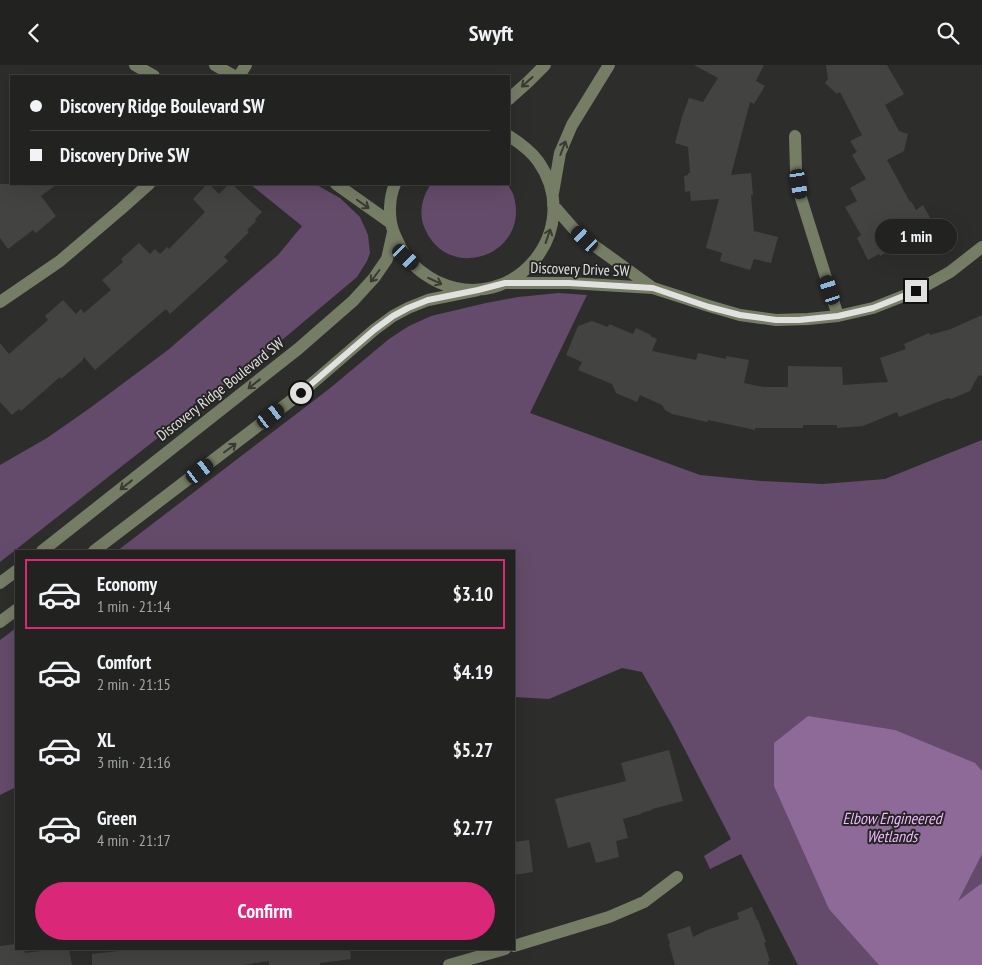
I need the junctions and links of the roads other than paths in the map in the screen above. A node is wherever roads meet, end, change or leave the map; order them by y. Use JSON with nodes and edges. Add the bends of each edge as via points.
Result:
{"nodes":[{"id":1,"x":135,"y":65,"type":"edge"},
{"id":2,"x":215,"y":65,"type":"edge"},
{"id":3,"x":545,"y":65,"type":"edge"},
{"id":4,"x":609,"y":65,"type":"edge"},
{"id":5,"x":152,"y":75,"type":"edge"},
{"id":6,"x":232,"y":75,"type":"edge"},
{"id":7,"x":510,"y":98,"type":"edge"},
{"id":8,"x":795,"y":136,"type":"dead end"},
{"id":9,"x":510,"y":137,"type":"edge"},
{"id":10,"x":148,"y":185,"type":"edge"},
{"id":11,"x":337,"y":185,"type":"edge"},
{"id":12,"x":395,"y":185,"type":"edge"},
{"id":13,"x":553,"y":200,"type":"junction"},
{"id":14,"x":392,"y":228,"type":"junction"},
{"id":15,"x":982,"y":247,"type":"edge"},
{"id":16,"x":505,"y":283,"type":"junction"},
{"id":17,"x":653,"y":288,"type":"junction"},
{"id":18,"x":478,"y":290,"type":"junction"},
{"id":19,"x":0,"y":302,"type":"edge"},
{"id":20,"x":838,"y":316,"type":"junction"},
{"id":21,"x":43,"y":550,"type":"edge"},
{"id":22,"x":95,"y":550,"type":"edge"},
{"id":23,"x":15,"y":572,"type":"edge"},
{"id":24,"x":0,"y":583,"type":"edge"},
{"id":25,"x":15,"y":611,"type":"edge"},
{"id":26,"x":0,"y":622,"type":"edge"},
{"id":27,"x":677,"y":877,"type":"dead end"},
{"id":28,"x":515,"y":946,"type":"edge"},
{"id":29,"x":502,"y":950,"type":"edge"},
{"id":30,"x":449,"y":965,"type":"edge"}],
"edges":[{"from":1,"to":5,"type":"street"},
{"from":2,"to":6,"type":"street"},
{"from":3,"to":7,"type":"street","one_way":true},
{"from":13,"to":4,"type":"street","one_way":true,"via":[[560,153],[572,125]]},
{"from":8,"to":20,"type":"street","via":[[801,198]]},
{"from":9,"to":13,"type":"street","via":[[537,160],[547,177]]},
{"from":10,"to":19,"type":"street","via":[[60,261]]},
{"from":11,"to":14,"type":"street","one_way":true},
{"from":12,"to":14,"type":"street","name":"Discovery Ridge Boulevard SW","via":[[390,205]]},
{"from":16,"to":13,"type":"street","one_way":true,"via":[[531,265],[541,251],[552,221]]},
{"from":13,"to":17,"type":"street","name":"Discovery Drive SW","via":[[585,239]]},
{"from":14,"to":18,"type":"street","one_way":true,"via":[[406,257],[426,276],[451,288]]},
{"from":14,"to":21,"type":"street","name":"Discovery Ridge Boulevard SW","one_way":true,"via":[[387,259],[353,301],[298,349]]},
{"from":15,"to":20,"type":"street","name":"Discovery Drive SW","via":[[950,272],[916,291],[873,308]]},
{"from":16,"to":17,"type":"street","name":"Discovery Drive SW"},
{"from":16,"to":18,"type":"street"},
{"from":17,"to":20,"type":"street","name":"Discovery Drive SW","via":[[740,315],[776,320]]},
{"from":22,"to":18,"type":"street","one_way":true,"via":[[301,393],[393,316],[428,300]]},
{"from":23,"to":24,"type":"street"},
{"from":25,"to":26,"type":"street"},
{"from":27,"to":28,"type":"street","via":[[644,902],[609,917]]},
{"from":29,"to":30,"type":"street"}]}
